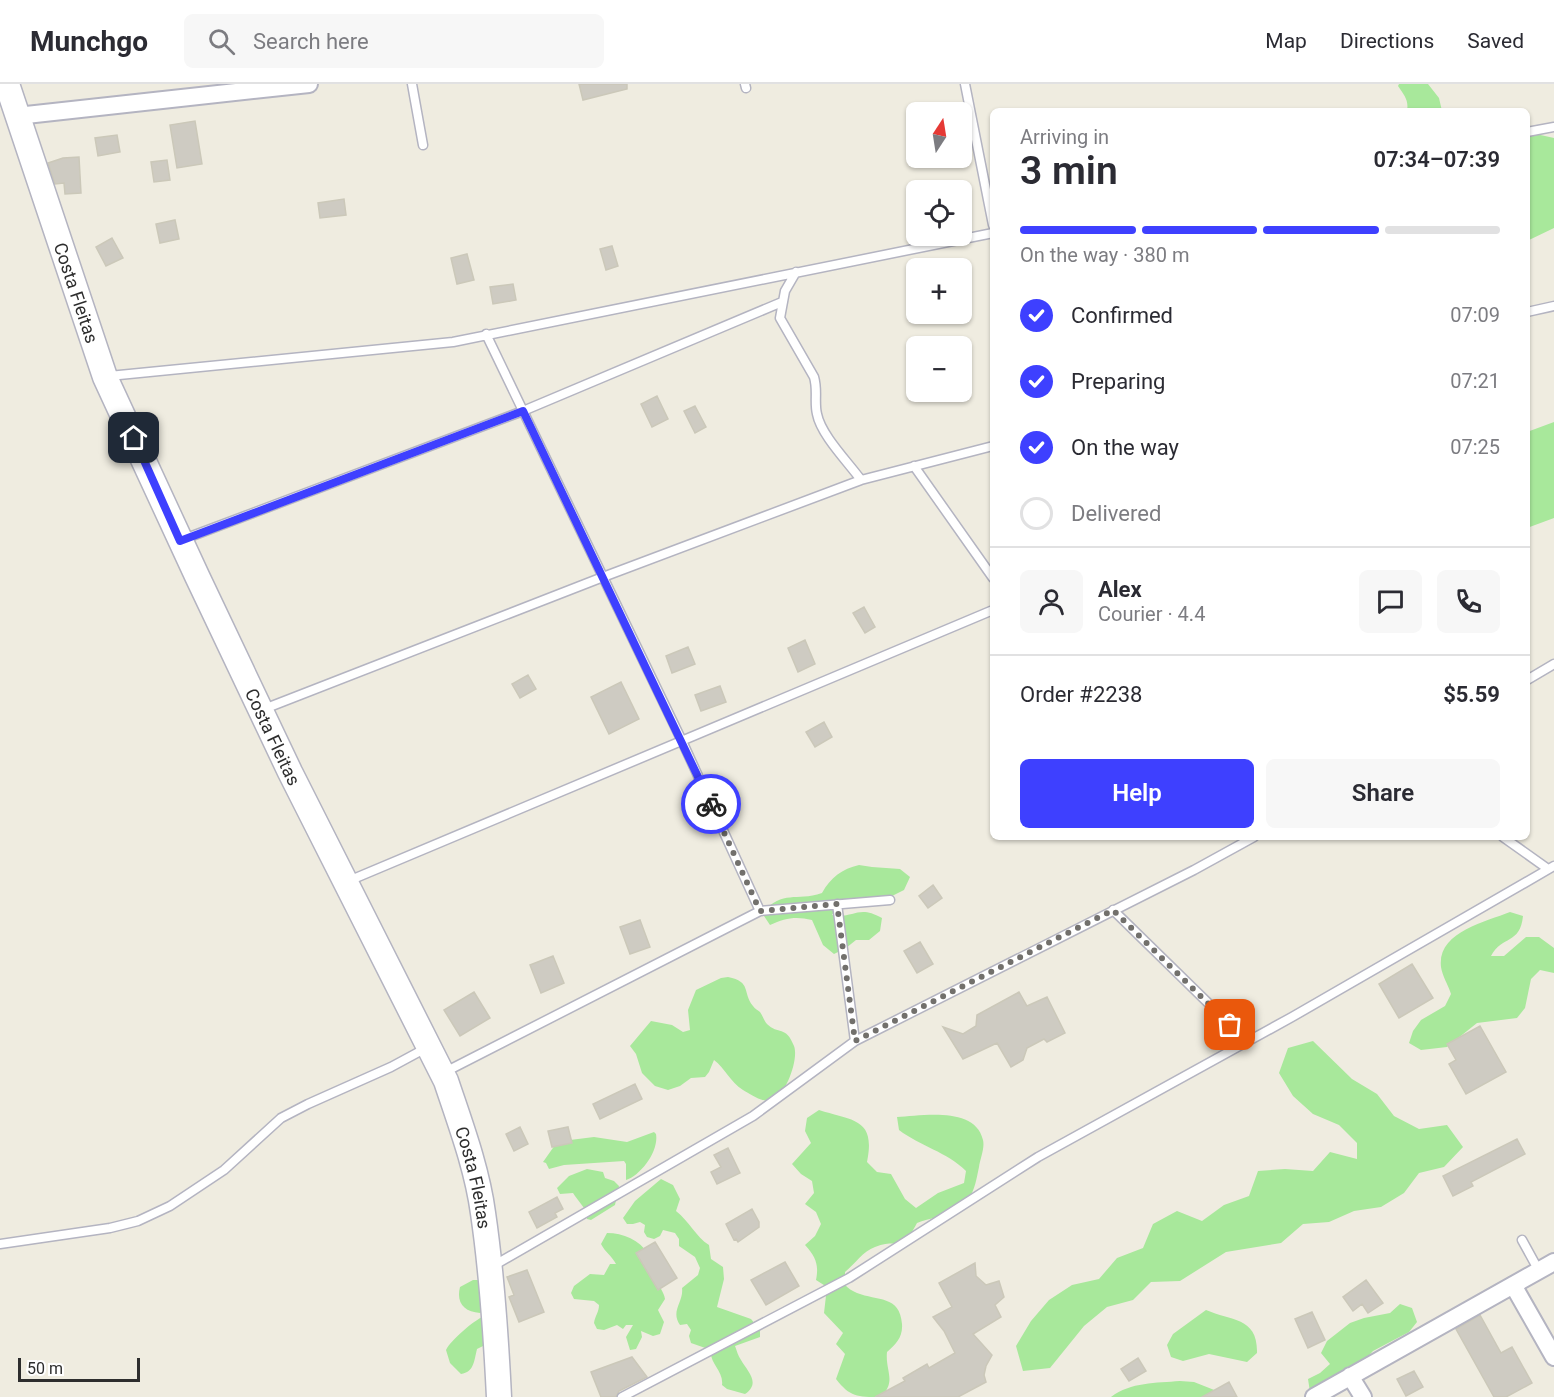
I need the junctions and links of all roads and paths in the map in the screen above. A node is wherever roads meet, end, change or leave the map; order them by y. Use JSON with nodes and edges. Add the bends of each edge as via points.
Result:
{"nodes":[{"id":1,"x":7,"y":84,"type":"edge"},
{"id":2,"x":309,"y":84,"type":"edge"},
{"id":3,"x":412,"y":84,"type":"edge"},
{"id":4,"x":964,"y":84,"type":"edge"},
{"id":5,"x":16,"y":116,"type":"junction"},
{"id":6,"x":1554,"y":127,"type":"edge"},
{"id":7,"x":1530,"y":131,"type":"edge"},
{"id":8,"x":423,"y":145,"type":"dead end"},
{"id":9,"x":990,"y":210,"type":"edge"},
{"id":10,"x":990,"y":234,"type":"edge"},
{"id":11,"x":796,"y":272,"type":"junction"},
{"id":12,"x":782,"y":302,"type":"junction"},
{"id":13,"x":1554,"y":306,"type":"edge"},
{"id":14,"x":1530,"y":311,"type":"edge"},
{"id":15,"x":486,"y":334,"type":"junction"},
{"id":16,"x":105,"y":376,"type":"junction"},
{"id":17,"x":523,"y":411,"type":"junction"},
{"id":18,"x":990,"y":447,"type":"edge"},
{"id":19,"x":914,"y":466,"type":"junction"},
{"id":20,"x":861,"y":480,"type":"junction"},
{"id":21,"x":180,"y":541,"type":"junction"},
{"id":22,"x":990,"y":574,"type":"edge"},
{"id":23,"x":603,"y":577,"type":"junction"},
{"id":24,"x":990,"y":611,"type":"edge"},
{"id":25,"x":1554,"y":664,"type":"edge"},
{"id":26,"x":1530,"y":678,"type":"edge"},
{"id":27,"x":261,"y":710,"type":"junction"},
{"id":28,"x":682,"y":741,"type":"junction"},
{"id":29,"x":1248,"y":840,"type":"edge"},
{"id":30,"x":1508,"y":840,"type":"edge"},
{"id":31,"x":1551,"y":867,"type":"edge"},
{"id":32,"x":345,"y":883,"type":"junction"},
{"id":33,"x":890,"y":900,"type":"dead end"},
{"id":34,"x":837,"y":904,"type":"junction"},
{"id":35,"x":1113,"y":910,"type":"junction"},
{"id":36,"x":760,"y":911,"type":"junction"},
{"id":37,"x":855,"y":1041,"type":"junction"},
{"id":38,"x":1247,"y":1041,"type":"junction"},
{"id":39,"x":429,"y":1047,"type":"junction"},
{"id":40,"x":442,"y":1073,"type":"junction"},
{"id":41,"x":1522,"y":1240,"type":"dead end"},
{"id":42,"x":0,"y":1244,"type":"edge"},
{"id":43,"x":1554,"y":1262,"type":"edge"},
{"id":44,"x":489,"y":1268,"type":"junction"},
{"id":45,"x":1539,"y":1271,"type":"junction"},
{"id":46,"x":1513,"y":1285,"type":"junction"},
{"id":47,"x":1554,"y":1357,"type":"edge"},
{"id":48,"x":1350,"y":1376,"type":"junction"},
{"id":49,"x":499,"y":1397,"type":"edge"},
{"id":50,"x":622,"y":1397,"type":"edge"},
{"id":51,"x":1314,"y":1397,"type":"edge"},
{"id":52,"x":1363,"y":1397,"type":"edge"}],
"edges":[{"from":1,"to":5,"type":"main road","name":"Costa Fleitas"},
{"from":2,"to":5,"type":"street"},
{"from":3,"to":8,"type":"lane"},
{"from":4,"to":9,"type":"lane"},
{"from":5,"to":16,"type":"main road","name":"Costa Fleitas"},
{"from":6,"to":7,"type":"lane"},
{"from":10,"to":11,"type":"lane"},
{"from":11,"to":12,"type":"lane"},
{"from":11,"to":15,"type":"lane"},
{"from":12,"to":17,"type":"lane"},
{"from":12,"to":20,"type":"lane","via":[[780,318],[814,377],[818,419]]},
{"from":13,"to":14,"type":"lane"},
{"from":15,"to":16,"type":"lane","via":[[453,342]]},
{"from":15,"to":17,"type":"lane"},
{"from":16,"to":21,"type":"main road","name":"Costa Fleitas"},
{"from":17,"to":21,"type":"lane"},
{"from":17,"to":23,"type":"lane"},
{"from":18,"to":19,"type":"lane"},
{"from":19,"to":20,"type":"lane"},
{"from":19,"to":22,"type":"lane"},
{"from":20,"to":23,"type":"lane"},
{"from":21,"to":27,"type":"main road","name":"Costa Fleitas"},
{"from":23,"to":27,"type":"lane"},
{"from":23,"to":28,"type":"lane"},
{"from":24,"to":28,"type":"lane"},
{"from":25,"to":26,"type":"lane"},
{"from":27,"to":32,"type":"main road","name":"Costa Fleitas"},
{"from":28,"to":32,"type":"lane"},
{"from":28,"to":36,"type":"lane"},
{"from":29,"to":35,"type":"lane"},
{"from":30,"to":31,"type":"lane"},
{"from":31,"to":38,"type":"lane"},
{"from":32,"to":39,"type":"main road","name":"Costa Fleitas"},
{"from":33,"to":34,"type":"lane"},
{"from":34,"to":36,"type":"lane"},
{"from":34,"to":37,"type":"lane"},
{"from":35,"to":37,"type":"lane"},
{"from":35,"to":38,"type":"lane"},
{"from":36,"to":40,"type":"lane"},
{"from":37,"to":44,"type":"lane","via":[[753,1116]]},
{"from":38,"to":50,"type":"lane","via":[[1038,1157],[849,1278]]},
{"from":39,"to":40,"type":"main road","name":"Costa Fleitas"},
{"from":39,"to":42,"type":"lane","via":[[282,1118],[224,1170],[170,1206],[138,1221]]},
{"from":40,"to":44,"type":"main road","name":"Costa Fleitas","via":[[464,1134],[483,1211]]},
{"from":41,"to":45,"type":"lane"},
{"from":43,"to":45,"type":"street"},
{"from":44,"to":49,"type":"main road","name":"Costa Fleitas"},
{"from":45,"to":46,"type":"street"},
{"from":46,"to":47,"type":"street"},
{"from":46,"to":48,"type":"street"},
{"from":48,"to":51,"type":"street"},
{"from":48,"to":52,"type":"street"}]}
